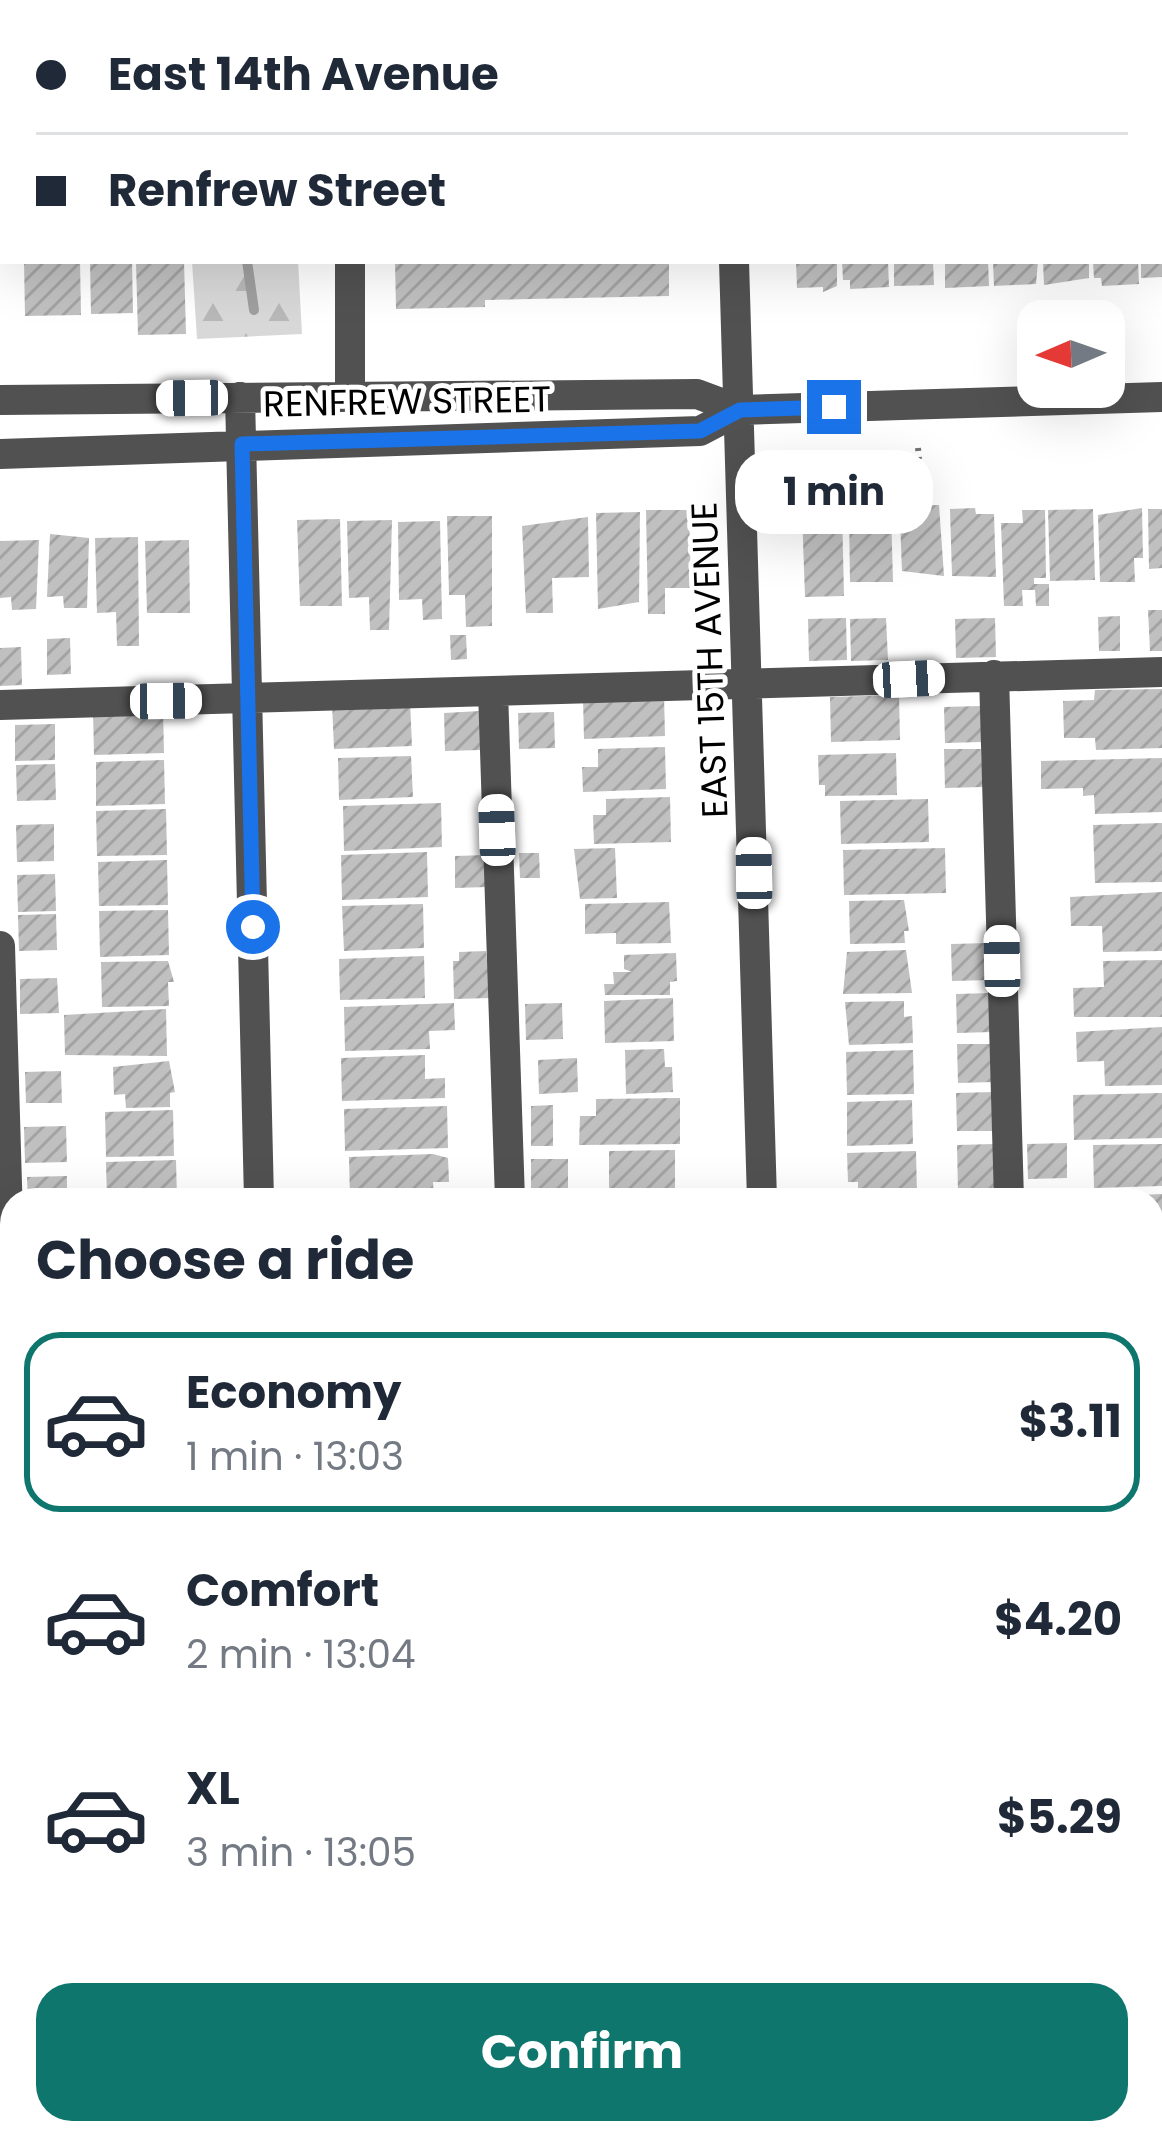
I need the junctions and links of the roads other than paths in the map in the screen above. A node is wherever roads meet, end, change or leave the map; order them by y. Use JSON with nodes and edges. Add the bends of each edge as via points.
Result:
{"nodes":[{"id":1,"x":350,"y":264,"type":"edge"},
{"id":2,"x":734,"y":264,"type":"edge"},
{"id":3,"x":350,"y":397,"type":"junction"},
{"id":4,"x":1162,"y":397,"type":"edge"},
{"id":5,"x":240,"y":398,"type":"junction"},
{"id":6,"x":0,"y":400,"type":"edge"},
{"id":7,"x":740,"y":410,"type":"junction"},
{"id":8,"x":242,"y":444,"type":"junction"},
{"id":9,"x":0,"y":454,"type":"edge"},
{"id":10,"x":1162,"y":672,"type":"edge"},
{"id":11,"x":994,"y":675,"type":"junction"},
{"id":12,"x":749,"y":687,"type":"junction"},
{"id":13,"x":493,"y":691,"type":"junction"},
{"id":14,"x":247,"y":700,"type":"junction"},
{"id":15,"x":0,"y":705,"type":"edge"},
{"id":16,"x":0,"y":946,"type":"edge"},
{"id":17,"x":7,"y":1188,"type":"edge"},
{"id":18,"x":259,"y":1188,"type":"edge"},
{"id":19,"x":510,"y":1188,"type":"edge"},
{"id":20,"x":762,"y":1188,"type":"edge"},
{"id":21,"x":1009,"y":1188,"type":"edge"}],
"edges":[{"from":1,"to":3,"type":"street"},
{"from":2,"to":7,"type":"street","name":"EAST 15TH AVENUE"},
{"from":3,"to":5,"type":"street","name":"RENFREW STREET"},
{"from":3,"to":7,"type":"street","name":"RENFREW STREET","via":[[697,394]]},
{"from":4,"to":7,"type":"street","name":"RENFREW STREET"},
{"from":5,"to":6,"type":"street","name":"RENFREW STREET"},
{"from":5,"to":8,"type":"street"},
{"from":7,"to":8,"type":"street","name":"RENFREW STREET","via":[[700,431]]},
{"from":7,"to":12,"type":"street","name":"EAST 15TH AVENUE"},
{"from":8,"to":9,"type":"street","name":"RENFREW STREET"},
{"from":8,"to":14,"type":"street"},
{"from":10,"to":11,"type":"street"},
{"from":11,"to":12,"type":"street"},
{"from":11,"to":21,"type":"street"},
{"from":12,"to":13,"type":"street"},
{"from":12,"to":20,"type":"street","name":"EAST 15TH AVENUE"},
{"from":13,"to":14,"type":"street"},
{"from":13,"to":19,"type":"street"},
{"from":14,"to":15,"type":"street"},
{"from":14,"to":18,"type":"street"},
{"from":16,"to":17,"type":"street"}]}
